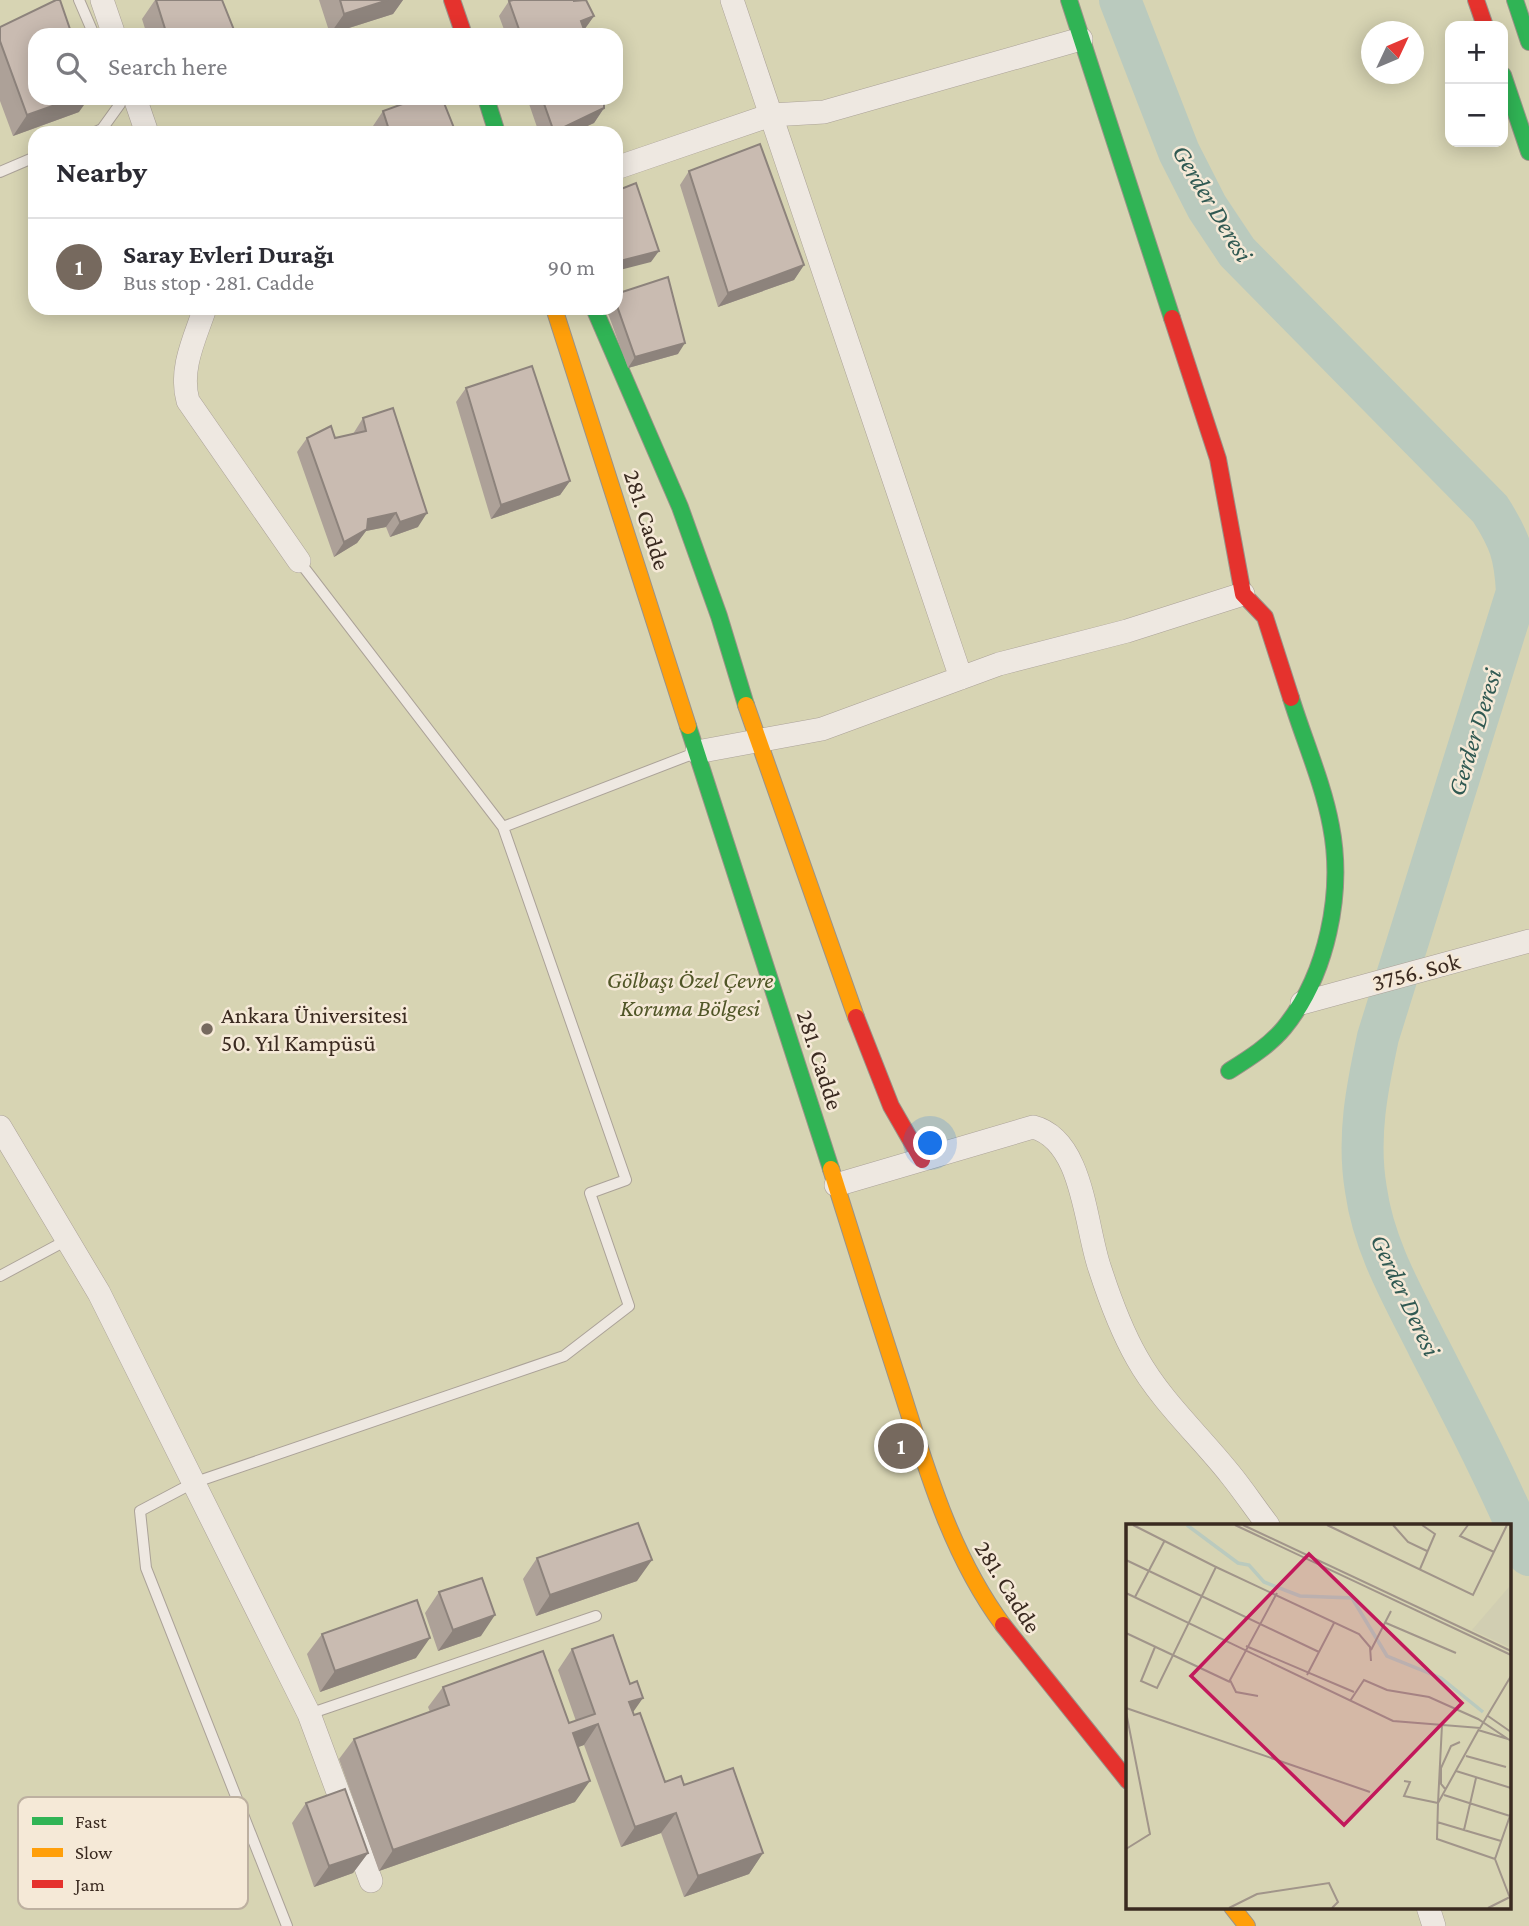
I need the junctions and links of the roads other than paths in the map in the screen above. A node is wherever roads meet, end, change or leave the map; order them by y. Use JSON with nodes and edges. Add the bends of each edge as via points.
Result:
{"nodes":[{"id":1,"x":79,"y":0,"type":"edge"},
{"id":2,"x":102,"y":0,"type":"edge"},
{"id":3,"x":452,"y":0,"type":"edge"},
{"id":4,"x":732,"y":0,"type":"edge"},
{"id":5,"x":1069,"y":0,"type":"edge"},
{"id":6,"x":1476,"y":0,"type":"edge"},
{"id":7,"x":1515,"y":0,"type":"edge"},
{"id":8,"x":1483,"y":21,"type":"edge"},
{"id":9,"x":91,"y":28,"type":"edge"},
{"id":10,"x":112,"y":28,"type":"edge"},
{"id":11,"x":462,"y":28,"type":"edge"},
{"id":12,"x":1081,"y":39,"type":"junction"},
{"id":13,"x":1529,"y":42,"type":"edge"},
{"id":14,"x":1506,"y":84,"type":"edge"},
{"id":15,"x":119,"y":105,"type":"edge"},
{"id":16,"x":137,"y":105,"type":"edge"},
{"id":17,"x":487,"y":105,"type":"edge"},
{"id":18,"x":771,"y":115,"type":"junction"},
{"id":19,"x":104,"y":126,"type":"edge"},
{"id":20,"x":145,"y":126,"type":"edge"},
{"id":21,"x":495,"y":126,"type":"edge"},
{"id":22,"x":1529,"y":152,"type":"edge"},
{"id":23,"x":28,"y":161,"type":"edge"},
{"id":24,"x":623,"y":166,"type":"edge"},
{"id":25,"x":0,"y":172,"type":"edge"},
{"id":26,"x":203,"y":315,"type":"edge"},
{"id":27,"x":556,"y":315,"type":"edge"},
{"id":28,"x":597,"y":315,"type":"edge"},
{"id":29,"x":299,"y":561,"type":"joint"},
{"id":30,"x":1243,"y":594,"type":"junction"},
{"id":31,"x":961,"y":678,"type":"junction"},
{"id":32,"x":757,"y":741,"type":"junction"},
{"id":33,"x":697,"y":752,"type":"junction"},
{"id":34,"x":503,"y":827,"type":"junction"},
{"id":35,"x":1529,"y":941,"type":"edge"},
{"id":36,"x":1302,"y":1003,"type":"junction"},
{"id":37,"x":1229,"y":1071,"type":"dead end"},
{"id":38,"x":0,"y":1128,"type":"edge"},
{"id":39,"x":922,"y":1160,"type":"junction"},
{"id":40,"x":836,"y":1185,"type":"junction"},
{"id":41,"x":67,"y":1240,"type":"junction"},
{"id":42,"x":0,"y":1276,"type":"edge"},
{"id":43,"x":193,"y":1483,"type":"junction"},
{"id":44,"x":1267,"y":1524,"type":"edge"},
{"id":45,"x":596,"y":1616,"type":"dead end"},
{"id":46,"x":309,"y":1714,"type":"junction"},
{"id":47,"x":1126,"y":1779,"type":"edge"},
{"id":48,"x":236,"y":1797,"type":"edge"},
{"id":49,"x":248,"y":1827,"type":"edge"},
{"id":50,"x":372,"y":1881,"type":"dead end"},
{"id":51,"x":1234,"y":1909,"type":"edge"},
{"id":52,"x":1429,"y":1909,"type":"edge"},
{"id":53,"x":287,"y":1926,"type":"edge"},
{"id":54,"x":1247,"y":1926,"type":"edge"},
{"id":55,"x":1434,"y":1926,"type":"edge"}],
"edges":[{"from":1,"to":9,"type":"lane"},
{"from":2,"to":10,"type":"street"},
{"from":3,"to":11,"type":"street"},
{"from":4,"to":18,"type":"street"},
{"from":5,"to":12,"type":"street"},
{"from":6,"to":8,"type":"street"},
{"from":7,"to":13,"type":"street"},
{"from":12,"to":18,"type":"street","via":[[824,112]]},
{"from":12,"to":30,"type":"street","via":[[1218,459]]},
{"from":14,"to":22,"type":"street"},
{"from":15,"to":19,"type":"lane"},
{"from":16,"to":20,"type":"street"},
{"from":17,"to":21,"type":"street"},
{"from":18,"to":24,"type":"street"},
{"from":18,"to":31,"type":"street"},
{"from":23,"to":25,"type":"lane"},
{"from":26,"to":29,"type":"street","via":[[185,369],[188,401]]},
{"from":27,"to":33,"type":"street","name":"281. Cadde"},
{"from":28,"to":32,"type":"street","via":[[680,507]]},
{"from":29,"to":34,"type":"lane"},
{"from":30,"to":31,"type":"street"},
{"from":30,"to":36,"type":"street","via":[[1265,617],[1336,848],[1326,940]]},
{"from":31,"to":32,"type":"street","via":[[821,729]]},
{"from":32,"to":33,"type":"street"},
{"from":32,"to":39,"type":"street","via":[[860,1030],[891,1106]]},
{"from":33,"to":34,"type":"lane"},
{"from":33,"to":40,"type":"street","name":"281. Cadde"},
{"from":34,"to":43,"type":"lane","via":[[626,1180],[590,1193],[629,1306],[565,1356]]},
{"from":35,"to":36,"type":"street","name":"3756. Sok"},
{"from":36,"to":37,"type":"street","via":[[1268,1045]]},
{"from":38,"to":41,"type":"street"},
{"from":39,"to":40,"type":"street"},
{"from":39,"to":44,"type":"street","via":[[1034,1127],[1060,1142],[1078,1180],[1111,1301],[1138,1360]]},
{"from":40,"to":47,"type":"street","name":"281. Cadde","via":[[957,1550],[992,1612]]},
{"from":41,"to":42,"type":"lane"},
{"from":41,"to":43,"type":"street","via":[[99,1293]]},
{"from":43,"to":46,"type":"street"},
{"from":43,"to":48,"type":"lane","via":[[140,1511],[146,1568]]},
{"from":45,"to":46,"type":"lane"},
{"from":46,"to":50,"type":"street"},
{"from":49,"to":53,"type":"lane"},
{"from":51,"to":54,"type":"street"},
{"from":52,"to":55,"type":"street"}]}
